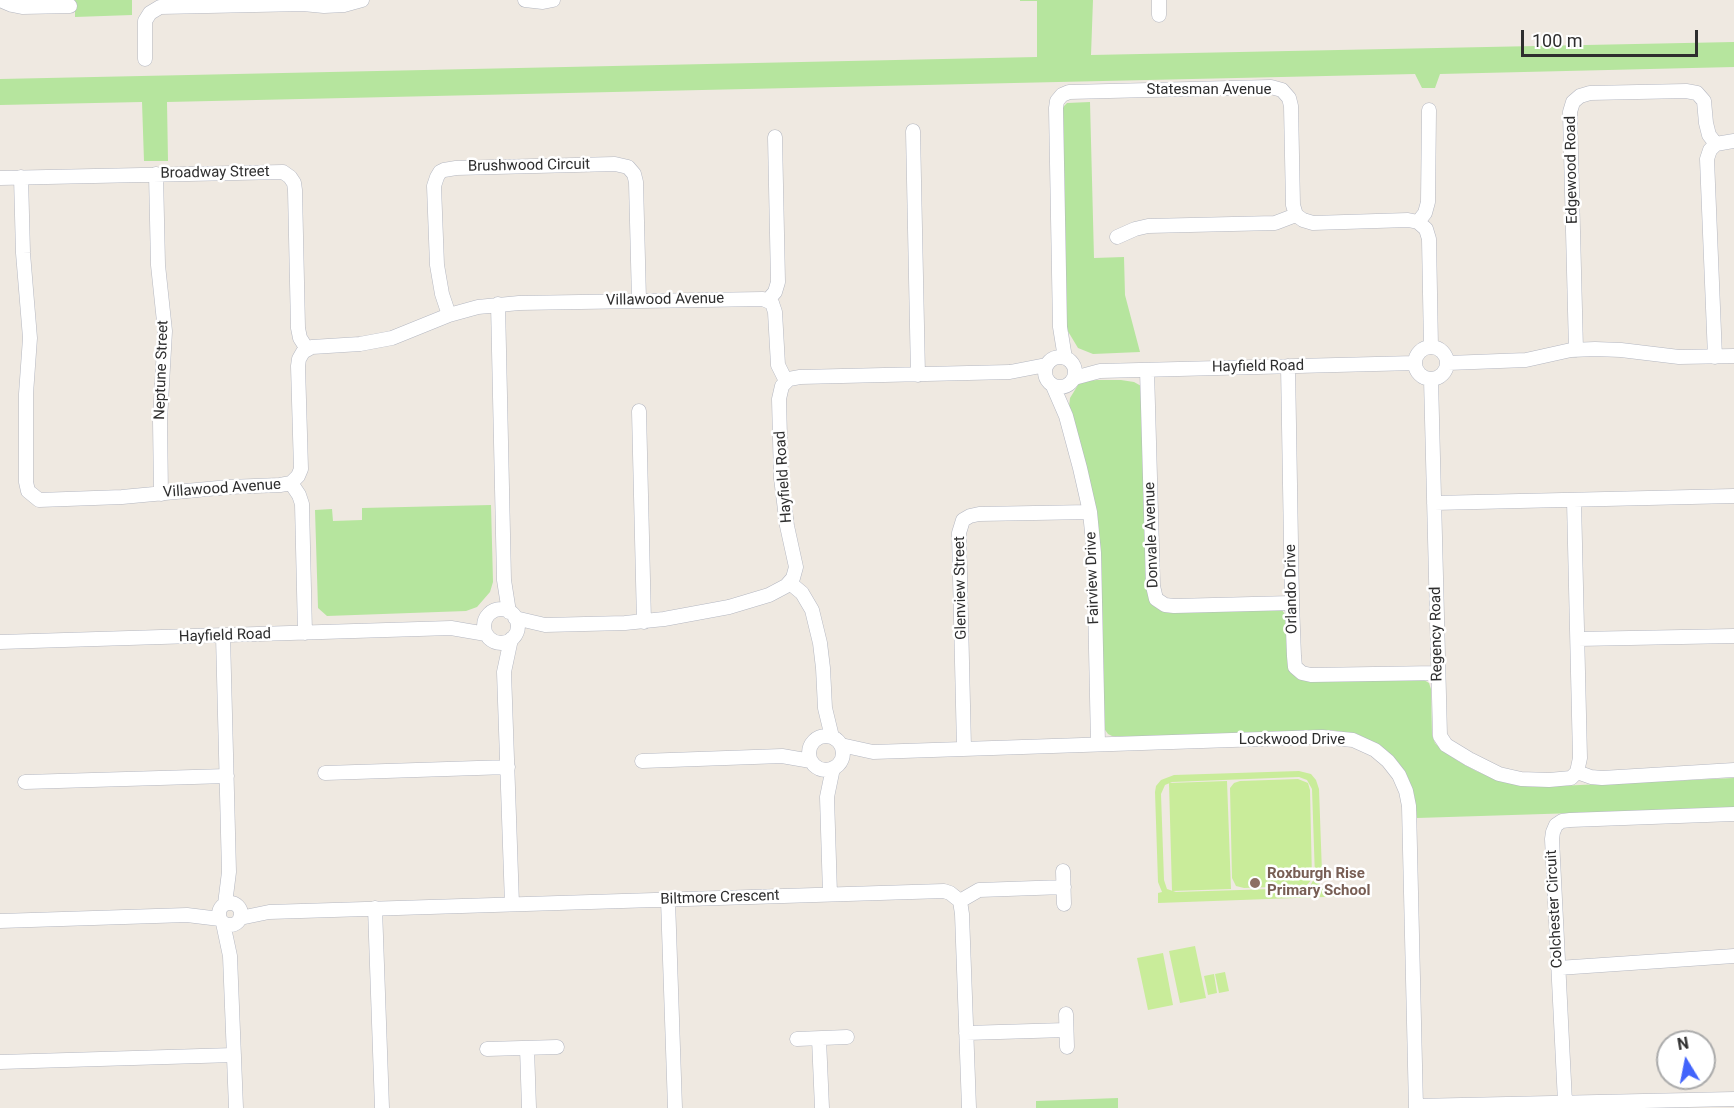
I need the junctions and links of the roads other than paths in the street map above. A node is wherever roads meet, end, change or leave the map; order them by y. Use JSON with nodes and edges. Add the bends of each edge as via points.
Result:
{"nodes":[{"id":1,"x":0,"y":0,"type":"edge"},
{"id":2,"x":316,"y":0,"type":"edge"},
{"id":3,"x":362,"y":0,"type":"edge"},
{"id":4,"x":525,"y":0,"type":"edge"},
{"id":5,"x":553,"y":0,"type":"edge"},
{"id":6,"x":1159,"y":0,"type":"edge"},
{"id":7,"x":152,"y":4,"type":"edge"},
{"id":8,"x":303,"y":4,"type":"junction"},
{"id":9,"x":69,"y":6,"type":"dead end"},
{"id":10,"x":1158,"y":15,"type":"dead end"},
{"id":11,"x":145,"y":59,"type":"dead end"},
{"id":12,"x":1429,"y":110,"type":"dead end"},
{"id":13,"x":913,"y":131,"type":"dead end"},
{"id":14,"x":775,"y":137,"type":"dead end"},
{"id":15,"x":1734,"y":141,"type":"edge"},
{"id":16,"x":1716,"y":144,"type":"junction"},
{"id":17,"x":156,"y":174,"type":"junction"},
{"id":18,"x":21,"y":177,"type":"junction"},
{"id":19,"x":0,"y":178,"type":"edge"},
{"id":20,"x":1296,"y":215,"type":"junction"},
{"id":21,"x":1418,"y":222,"type":"junction"},
{"id":22,"x":1117,"y":237,"type":"dead end"},
{"id":23,"x":639,"y":300,"type":"junction"},
{"id":24,"x":768,"y":300,"type":"junction"},
{"id":25,"x":498,"y":304,"type":"junction"},
{"id":26,"x":449,"y":315,"type":"junction"},
{"id":27,"x":1431,"y":347,"type":"junction"},
{"id":28,"x":307,"y":349,"type":"junction"},
{"id":29,"x":1576,"y":350,"type":"junction"},
{"id":30,"x":1734,"y":356,"type":"edge"},
{"id":31,"x":1715,"y":357,"type":"junction"},
{"id":32,"x":1058,"y":361,"type":"junction"},
{"id":33,"x":1415,"y":363,"type":"junction"},
{"id":34,"x":1448,"y":363,"type":"junction"},
{"id":35,"x":1288,"y":366,"type":"junction"},
{"id":36,"x":1148,"y":370,"type":"junction"},
{"id":37,"x":1100,"y":371,"type":"junction"},
{"id":38,"x":1011,"y":372,"type":"junction"},
{"id":39,"x":918,"y":375,"type":"junction"},
{"id":40,"x":1431,"y":379,"type":"junction"},
{"id":41,"x":786,"y":381,"type":"junction"},
{"id":42,"x":1071,"y":382,"type":"junction"},
{"id":43,"x":1049,"y":383,"type":"junction"},
{"id":44,"x":639,"y":411,"type":"dead end"},
{"id":45,"x":1066,"y":416,"type":"junction"},
{"id":46,"x":291,"y":483,"type":"junction"},
{"id":47,"x":161,"y":494,"type":"junction"},
{"id":48,"x":1734,"y":496,"type":"edge"},
{"id":49,"x":1574,"y":501,"type":"junction"},
{"id":50,"x":1434,"y":503,"type":"junction"},
{"id":51,"x":1090,"y":512,"type":"junction"},
{"id":52,"x":504,"y":580,"type":"junction"},
{"id":53,"x":790,"y":583,"type":"junction"},
{"id":54,"x":1292,"y":603,"type":"junction"},
{"id":55,"x":489,"y":615,"type":"junction"},
{"id":56,"x":512,"y":615,"type":"junction"},
{"id":57,"x":644,"y":622,"type":"junction"},
{"id":58,"x":545,"y":625,"type":"junction"},
{"id":59,"x":451,"y":628,"type":"junction"},
{"id":60,"x":305,"y":633,"type":"junction"},
{"id":61,"x":223,"y":636,"type":"junction"},
{"id":62,"x":1734,"y":636,"type":"edge"},
{"id":63,"x":513,"y":637,"type":"junction"},
{"id":64,"x":490,"y":638,"type":"junction"},
{"id":65,"x":1578,"y":639,"type":"junction"},
{"id":66,"x":0,"y":642,"type":"edge"},
{"id":67,"x":504,"y":672,"type":"junction"},
{"id":68,"x":1437,"y":673,"type":"junction"},
{"id":69,"x":1098,"y":744,"type":"junction"},
{"id":70,"x":964,"y":748,"type":"junction"},
{"id":71,"x":822,"y":750,"type":"junction"},
{"id":72,"x":873,"y":752,"type":"junction"},
{"id":73,"x":642,"y":761,"type":"dead end"},
{"id":74,"x":837,"y":764,"type":"junction"},
{"id":75,"x":508,"y":767,"type":"junction"},
{"id":76,"x":1734,"y":770,"type":"edge"},
{"id":77,"x":1577,"y":772,"type":"junction"},
{"id":78,"x":325,"y":773,"type":"dead end"},
{"id":79,"x":227,"y":776,"type":"junction"},
{"id":80,"x":25,"y":783,"type":"dead end"},
{"id":81,"x":827,"y":798,"type":"junction"},
{"id":82,"x":1734,"y":814,"type":"edge"},
{"id":83,"x":1063,"y":871,"type":"dead end"},
{"id":84,"x":1064,"y":887,"type":"junction"},
{"id":85,"x":831,"y":894,"type":"junction"},
{"id":86,"x":668,"y":900,"type":"junction"},
{"id":87,"x":960,"y":901,"type":"junction"},
{"id":88,"x":512,"y":904,"type":"junction"},
{"id":89,"x":1064,"y":904,"type":"dead end"},
{"id":90,"x":375,"y":908,"type":"junction"},
{"id":91,"x":230,"y":913,"type":"junction"},
{"id":92,"x":0,"y":921,"type":"edge"},
{"id":93,"x":1734,"y":956,"type":"edge"},
{"id":94,"x":1558,"y":968,"type":"junction"},
{"id":95,"x":1066,"y":1014,"type":"dead end"},
{"id":96,"x":1066,"y":1030,"type":"junction"},
{"id":97,"x":966,"y":1033,"type":"junction"},
{"id":98,"x":847,"y":1037,"type":"dead end"},
{"id":99,"x":797,"y":1039,"type":"dead end"},
{"id":100,"x":819,"y":1039,"type":"junction"},
{"id":101,"x":557,"y":1047,"type":"dead end"},
{"id":102,"x":1067,"y":1047,"type":"dead end"},
{"id":103,"x":527,"y":1048,"type":"junction"},
{"id":104,"x":487,"y":1049,"type":"dead end"},
{"id":105,"x":234,"y":1055,"type":"junction"},
{"id":106,"x":0,"y":1062,"type":"edge"},
{"id":107,"x":1734,"y":1099,"type":"edge"},
{"id":108,"x":1565,"y":1102,"type":"junction"},
{"id":109,"x":1416,"y":1107,"type":"edge"},
{"id":110,"x":236,"y":1108,"type":"edge"},
{"id":111,"x":381,"y":1108,"type":"edge"},
{"id":112,"x":529,"y":1108,"type":"edge"},
{"id":113,"x":675,"y":1108,"type":"edge"},
{"id":114,"x":822,"y":1108,"type":"edge"},
{"id":115,"x":969,"y":1108,"type":"edge"}],
"edges":[{"from":1,"to":9,"type":"street","via":[[22,7]]},
{"from":2,"to":8,"type":"street"},
{"from":3,"to":8,"type":"street","via":[[344,5]]},
{"from":4,"to":5,"type":"street"},
{"from":6,"to":10,"type":"street"},
{"from":7,"to":8,"type":"street"},
{"from":7,"to":11,"type":"street","via":[[145,21]]},
{"from":12,"to":21,"type":"street","via":[[1428,202]]},
{"from":13,"to":39,"type":"street"},
{"from":14,"to":24,"type":"street","via":[[778,282]]},
{"from":15,"to":16,"type":"street"},
{"from":16,"to":29,"type":"street","name":"Edgewood Road","via":[[1709,135],[1704,101],[1696,93],[1590,93],[1573,102],[1570,112]]},
{"from":16,"to":31,"type":"street","via":[[1707,159]]},
{"from":17,"to":18,"type":"street","name":"Broadway Street"},
{"from":17,"to":28,"type":"street","name":"Broadway Street","via":[[276,171],[290,177],[295,190],[298,328]]},
{"from":17,"to":47,"type":"street","name":"Neptune Street","via":[[158,266],[165,338]]},
{"from":18,"to":19,"type":"street","name":"Broadway Street"},
{"from":18,"to":47,"type":"street","name":"Villawood Avenue","via":[[30,338],[26,488],[35,498],[46,500]]},
{"from":20,"to":21,"type":"street","via":[[1313,223]]},
{"from":20,"to":22,"type":"street","via":[[1275,224],[1148,226]]},
{"from":20,"to":32,"type":"street","name":"Statesman Avenue","via":[[1291,106],[1282,90],[1271,87],[1062,95],[1056,108]]},
{"from":21,"to":27,"type":"street","via":[[1429,239]]},
{"from":23,"to":24,"type":"street","name":"Villawood Avenue"},
{"from":23,"to":25,"type":"street","name":"Villawood Avenue"},
{"from":23,"to":26,"type":"street","name":"Brushwood Circuit","via":[[636,182],[628,167],[615,164],[456,168],[440,172],[434,186],[437,265]]},
{"from":24,"to":41,"type":"street","via":[[776,312],[778,365]]},
{"from":25,"to":26,"type":"street","name":"Villawood Avenue"},
{"from":25,"to":52,"type":"street"},
{"from":26,"to":28,"type":"street","name":"Villawood Avenue","via":[[375,342]]},
{"from":27,"to":33,"type":"street","via":[[1419,352]]},
{"from":27,"to":34,"type":"street","via":[[1442,350]]},
{"from":28,"to":46,"type":"street","name":"Villawood Avenue","via":[[299,359],[300,469]]},
{"from":29,"to":31,"type":"street"},
{"from":29,"to":34,"type":"street","via":[[1526,360]]},
{"from":30,"to":31,"type":"street"},
{"from":32,"to":37,"type":"street","name":"Hayfield Road"},
{"from":32,"to":38,"type":"street","name":"Hayfield Road"},
{"from":32,"to":42,"type":"street","via":[[1075,370]]},
{"from":32,"to":43,"type":"street","via":[[1044,370]]},
{"from":33,"to":35,"type":"street","name":"Hayfield Road"},
{"from":33,"to":40,"type":"street","via":[[1421,375]]},
{"from":34,"to":40,"type":"street","via":[[1440,377]]},
{"from":35,"to":36,"type":"street","name":"Hayfield Road"},
{"from":35,"to":54,"type":"street","name":"Orlando Drive"},
{"from":36,"to":37,"type":"street","name":"Hayfield Road"},
{"from":36,"to":54,"type":"street","name":"Donvale Avenue","via":[[1156,599],[1174,606]]},
{"from":37,"to":42,"type":"street","name":"Hayfield Road"},
{"from":38,"to":39,"type":"street","name":"Hayfield Road"},
{"from":38,"to":43,"type":"street","name":"Hayfield Road"},
{"from":39,"to":41,"type":"street","name":"Hayfield Road","via":[[800,377]]},
{"from":40,"to":50,"type":"street","name":"Regency Road"},
{"from":41,"to":53,"type":"street","name":"Hayfield Road","via":[[779,399],[782,495],[796,567]]},
{"from":42,"to":43,"type":"street","via":[[1058,388]]},
{"from":42,"to":45,"type":"street","name":"Fairview Drive"},
{"from":43,"to":45,"type":"street","name":"Fairview Drive"},
{"from":44,"to":57,"type":"street"},
{"from":45,"to":51,"type":"street","name":"Fairview Drive"},
{"from":46,"to":47,"type":"street","name":"Villawood Avenue"},
{"from":46,"to":60,"type":"street","via":[[302,504]]},
{"from":48,"to":49,"type":"street"},
{"from":49,"to":50,"type":"street"},
{"from":49,"to":65,"type":"street"},
{"from":50,"to":68,"type":"street","name":"Regency Road"},
{"from":51,"to":69,"type":"street","name":"Fairview Drive"},
{"from":51,"to":70,"type":"street","name":"Glenview Street","via":[[979,514],[963,520],[959,533]]},
{"from":52,"to":55,"type":"street"},
{"from":52,"to":56,"type":"street"},
{"from":53,"to":57,"type":"street","via":[[729,608]]},
{"from":53,"to":71,"type":"street","via":[[812,610],[822,660]]},
{"from":54,"to":68,"type":"street","name":"Orlando Drive","via":[[1294,662],[1302,673]]},
{"from":55,"to":56,"type":"street","via":[[504,610]]},
{"from":55,"to":59,"type":"street","name":"Hayfield Road"},
{"from":55,"to":64,"type":"street","via":[[484,629]]},
{"from":56,"to":58,"type":"street"},
{"from":56,"to":63,"type":"street","via":[[517,624]]},
{"from":57,"to":58,"type":"street"},
{"from":58,"to":63,"type":"street"},
{"from":59,"to":60,"type":"street","name":"Hayfield Road"},
{"from":59,"to":64,"type":"street","name":"Hayfield Road"},
{"from":60,"to":61,"type":"street","name":"Hayfield Road"},
{"from":61,"to":66,"type":"street","name":"Hayfield Road"},
{"from":61,"to":79,"type":"street"},
{"from":62,"to":65,"type":"street"},
{"from":63,"to":64,"type":"street","via":[[503,642]]},
{"from":63,"to":67,"type":"street"},
{"from":64,"to":67,"type":"street"},
{"from":65,"to":77,"type":"street"},
{"from":67,"to":75,"type":"street"},
{"from":68,"to":77,"type":"street","name":"Regency Road","via":[[1439,730],[1446,745],[1489,770],[1521,779],[1567,779]]},
{"from":69,"to":70,"type":"street","name":"Lockwood Drive"},
{"from":69,"to":109,"type":"street","name":"Lockwood Drive","via":[[1337,737],[1360,742],[1388,761],[1403,783],[1409,806]]},
{"from":70,"to":72,"type":"street","name":"Lockwood Drive"},
{"from":71,"to":72,"type":"street","name":"Lockwood Drive"},
{"from":71,"to":73,"type":"street","via":[[782,756]]},
{"from":71,"to":74,"type":"street","via":[[843,755]]},
{"from":71,"to":74,"type":"street","name":"Lockwood Drive","via":[[824,770]]},
{"from":71,"to":81,"type":"street"},
{"from":72,"to":74,"type":"street","name":"Lockwood Drive"},
{"from":74,"to":81,"type":"street"},
{"from":75,"to":78,"type":"street"},
{"from":75,"to":88,"type":"street"},
{"from":76,"to":77,"type":"street","via":[[1602,778]]},
{"from":79,"to":80,"type":"street"},
{"from":79,"to":91,"type":"street"},
{"from":81,"to":85,"type":"street"},
{"from":82,"to":94,"type":"street","name":"Colchester Circuit","via":[[1570,820],[1556,825],[1552,840]]},
{"from":83,"to":84,"type":"street"},
{"from":84,"to":87,"type":"street","via":[[979,890]]},
{"from":84,"to":89,"type":"street"},
{"from":85,"to":86,"type":"street","name":"Biltmore Crescent"},
{"from":85,"to":87,"type":"street","name":"Biltmore Crescent","via":[[944,891]]},
{"from":86,"to":88,"type":"street","name":"Biltmore Crescent"},
{"from":86,"to":113,"type":"street"},
{"from":87,"to":97,"type":"street"},
{"from":88,"to":90,"type":"street","name":"Biltmore Crescent"},
{"from":90,"to":91,"type":"street","name":"Biltmore Crescent"},
{"from":90,"to":111,"type":"street"},
{"from":91,"to":92,"type":"street","name":"Biltmore Crescent"},
{"from":91,"to":105,"type":"street"},
{"from":93,"to":94,"type":"street"},
{"from":94,"to":108,"type":"street","name":"Colchester Circuit"},
{"from":95,"to":96,"type":"street"},
{"from":96,"to":97,"type":"street"},
{"from":96,"to":102,"type":"street"},
{"from":97,"to":115,"type":"street"},
{"from":98,"to":100,"type":"street"},
{"from":99,"to":100,"type":"street"},
{"from":100,"to":114,"type":"street"},
{"from":101,"to":103,"type":"street"},
{"from":103,"to":104,"type":"street"},
{"from":103,"to":112,"type":"street"},
{"from":105,"to":106,"type":"street"},
{"from":105,"to":110,"type":"street"},
{"from":107,"to":108,"type":"street"},
{"from":108,"to":109,"type":"street"}]}
